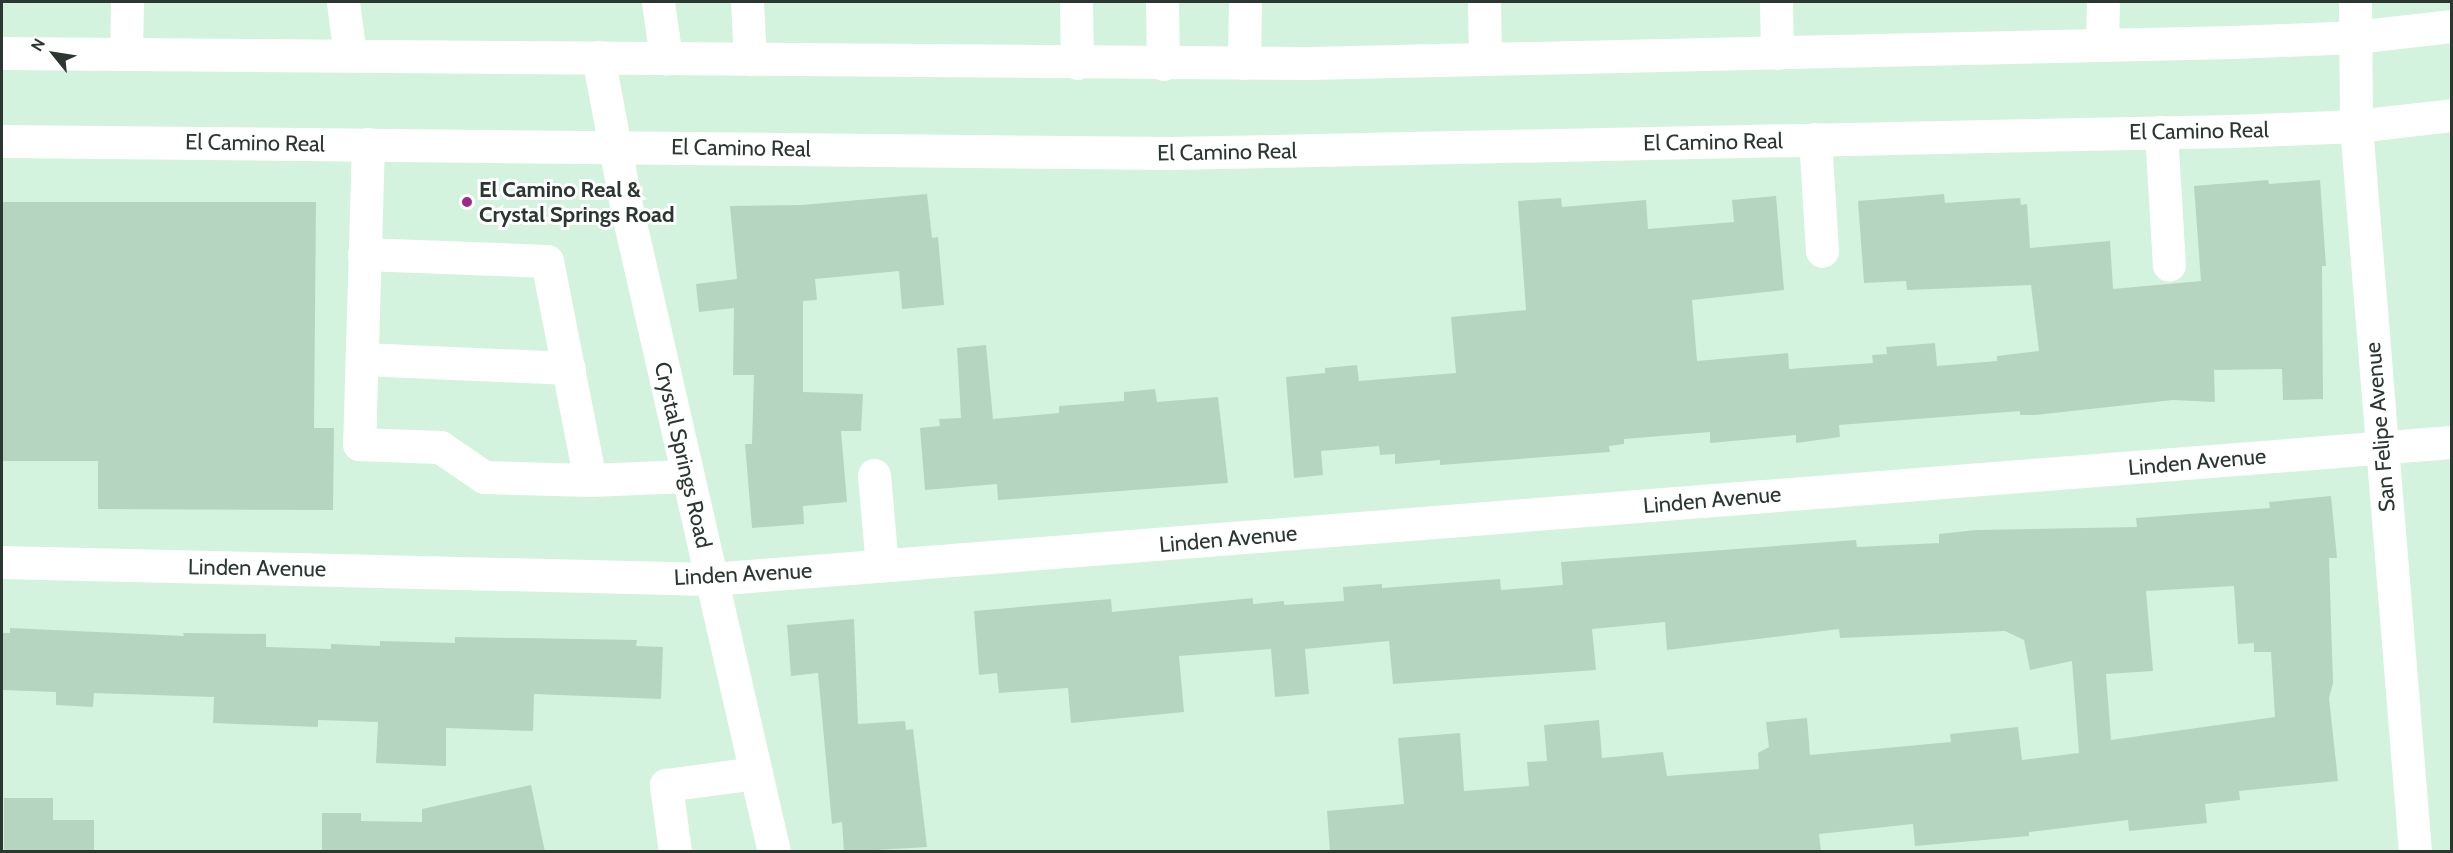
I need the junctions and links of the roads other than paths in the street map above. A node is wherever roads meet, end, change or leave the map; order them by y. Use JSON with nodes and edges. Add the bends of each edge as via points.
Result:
{"nodes":[{"id":1,"x":127,"y":2,"type":"edge"},
{"id":2,"x":343,"y":2,"type":"edge"},
{"id":3,"x":658,"y":2,"type":"edge"},
{"id":4,"x":747,"y":2,"type":"edge"},
{"id":5,"x":1076,"y":2,"type":"edge"},
{"id":6,"x":1162,"y":2,"type":"edge"},
{"id":7,"x":1245,"y":2,"type":"edge"},
{"id":8,"x":1484,"y":2,"type":"edge"},
{"id":9,"x":1776,"y":2,"type":"edge"},
{"id":10,"x":2103,"y":2,"type":"edge"},
{"id":11,"x":2355,"y":2,"type":"edge"},
{"id":12,"x":2451,"y":26,"type":"edge"},
{"id":13,"x":2355,"y":37,"type":"junction"},
{"id":14,"x":2102,"y":45,"type":"junction"},
{"id":15,"x":1777,"y":52,"type":"junction"},
{"id":16,"x":2,"y":53,"type":"edge"},
{"id":17,"x":126,"y":54,"type":"junction"},
{"id":18,"x":350,"y":56,"type":"junction"},
{"id":19,"x":598,"y":57,"type":"junction"},
{"id":20,"x":666,"y":58,"type":"junction"},
{"id":21,"x":1485,"y":58,"type":"junction"},
{"id":22,"x":750,"y":59,"type":"junction"},
{"id":23,"x":1077,"y":63,"type":"junction"},
{"id":24,"x":1244,"y":63,"type":"junction"},
{"id":25,"x":1163,"y":64,"type":"junction"},
{"id":26,"x":2451,"y":115,"type":"edge"},
{"id":27,"x":2356,"y":126,"type":"junction"},
{"id":28,"x":2160,"y":132,"type":"junction"},
{"id":29,"x":1815,"y":139,"type":"junction"},
{"id":30,"x":2,"y":141,"type":"edge"},
{"id":31,"x":368,"y":144,"type":"junction"},
{"id":32,"x":614,"y":146,"type":"junction"},
{"id":33,"x":1822,"y":251,"type":"dead end"},
{"id":34,"x":364,"y":254,"type":"junction"},
{"id":35,"x":2169,"y":265,"type":"dead end"},
{"id":36,"x":362,"y":359,"type":"junction"},
{"id":37,"x":569,"y":368,"type":"junction"},
{"id":38,"x":2451,"y":442,"type":"edge"},
{"id":39,"x":2382,"y":448,"type":"junction"},
{"id":40,"x":874,"y":475,"type":"dead end"},
{"id":41,"x":687,"y":476,"type":"junction"},
{"id":42,"x":590,"y":480,"type":"junction"},
{"id":43,"x":2,"y":562,"type":"edge"},
{"id":44,"x":882,"y":566,"type":"junction"},
{"id":45,"x":711,"y":579,"type":"junction"},
{"id":46,"x":756,"y":773,"type":"junction"},
{"id":47,"x":675,"y":852,"type":"edge"},
{"id":48,"x":774,"y":852,"type":"edge"},
{"id":49,"x":2415,"y":852,"type":"edge"}],
"edges":[{"from":1,"to":17,"type":"main road"},
{"from":2,"to":18,"type":"main road"},
{"from":3,"to":20,"type":"main road"},
{"from":4,"to":22,"type":"main road"},
{"from":5,"to":23,"type":"main road"},
{"from":6,"to":25,"type":"main road"},
{"from":7,"to":24,"type":"main road"},
{"from":8,"to":21,"type":"main road"},
{"from":9,"to":15,"type":"main road"},
{"from":10,"to":14,"type":"main road"},
{"from":11,"to":13,"type":"main road","name":"San Felipe Avenue"},
{"from":12,"to":13,"type":"main road"},
{"from":13,"to":14,"type":"main road"},
{"from":13,"to":27,"type":"main road","name":"San Felipe Avenue"},
{"from":14,"to":15,"type":"main road"},
{"from":15,"to":21,"type":"main road"},
{"from":16,"to":17,"type":"main road"},
{"from":17,"to":18,"type":"main road"},
{"from":18,"to":19,"type":"main road"},
{"from":19,"to":20,"type":"main road"},
{"from":19,"to":32,"type":"main road","name":"Crystal Springs Road"},
{"from":20,"to":22,"type":"main road"},
{"from":21,"to":24,"type":"main road"},
{"from":22,"to":23,"type":"main road"},
{"from":23,"to":25,"type":"main road"},
{"from":24,"to":25,"type":"main road"},
{"from":26,"to":27,"type":"main road","name":"El Camino Real"},
{"from":27,"to":28,"type":"main road","name":"El Camino Real"},
{"from":27,"to":39,"type":"main road","name":"San Felipe Avenue"},
{"from":28,"to":29,"type":"main road","name":"El Camino Real"},
{"from":28,"to":35,"type":"main road"},
{"from":29,"to":32,"type":"main road","name":"El Camino Real","via":[[1170,153]]},
{"from":29,"to":33,"type":"main road"},
{"from":30,"to":31,"type":"main road","name":"El Camino Real"},
{"from":31,"to":32,"type":"main road","name":"El Camino Real"},
{"from":31,"to":34,"type":"main road"},
{"from":32,"to":41,"type":"main road","name":"Crystal Springs Road"},
{"from":34,"to":36,"type":"main road"},
{"from":34,"to":37,"type":"main road","via":[[547,261]]},
{"from":36,"to":37,"type":"main road"},
{"from":36,"to":42,"type":"main road","via":[[358,444],[440,447],[484,477]]},
{"from":37,"to":42,"type":"main road"},
{"from":38,"to":39,"type":"main road","name":"Linden Avenue"},
{"from":39,"to":44,"type":"main road","name":"Linden Avenue"},
{"from":39,"to":49,"type":"main road","name":"San Felipe Avenue"},
{"from":40,"to":44,"type":"main road"},
{"from":41,"to":42,"type":"main road"},
{"from":41,"to":45,"type":"main road","name":"Crystal Springs Road"},
{"from":43,"to":45,"type":"main road","name":"Linden Avenue"},
{"from":44,"to":45,"type":"main road","name":"Linden Avenue"},
{"from":45,"to":46,"type":"main road","name":"Crystal Springs Road"},
{"from":46,"to":47,"type":"main road","via":[[666,785]]},
{"from":46,"to":48,"type":"main road","name":"Crystal Springs Road"}]}
